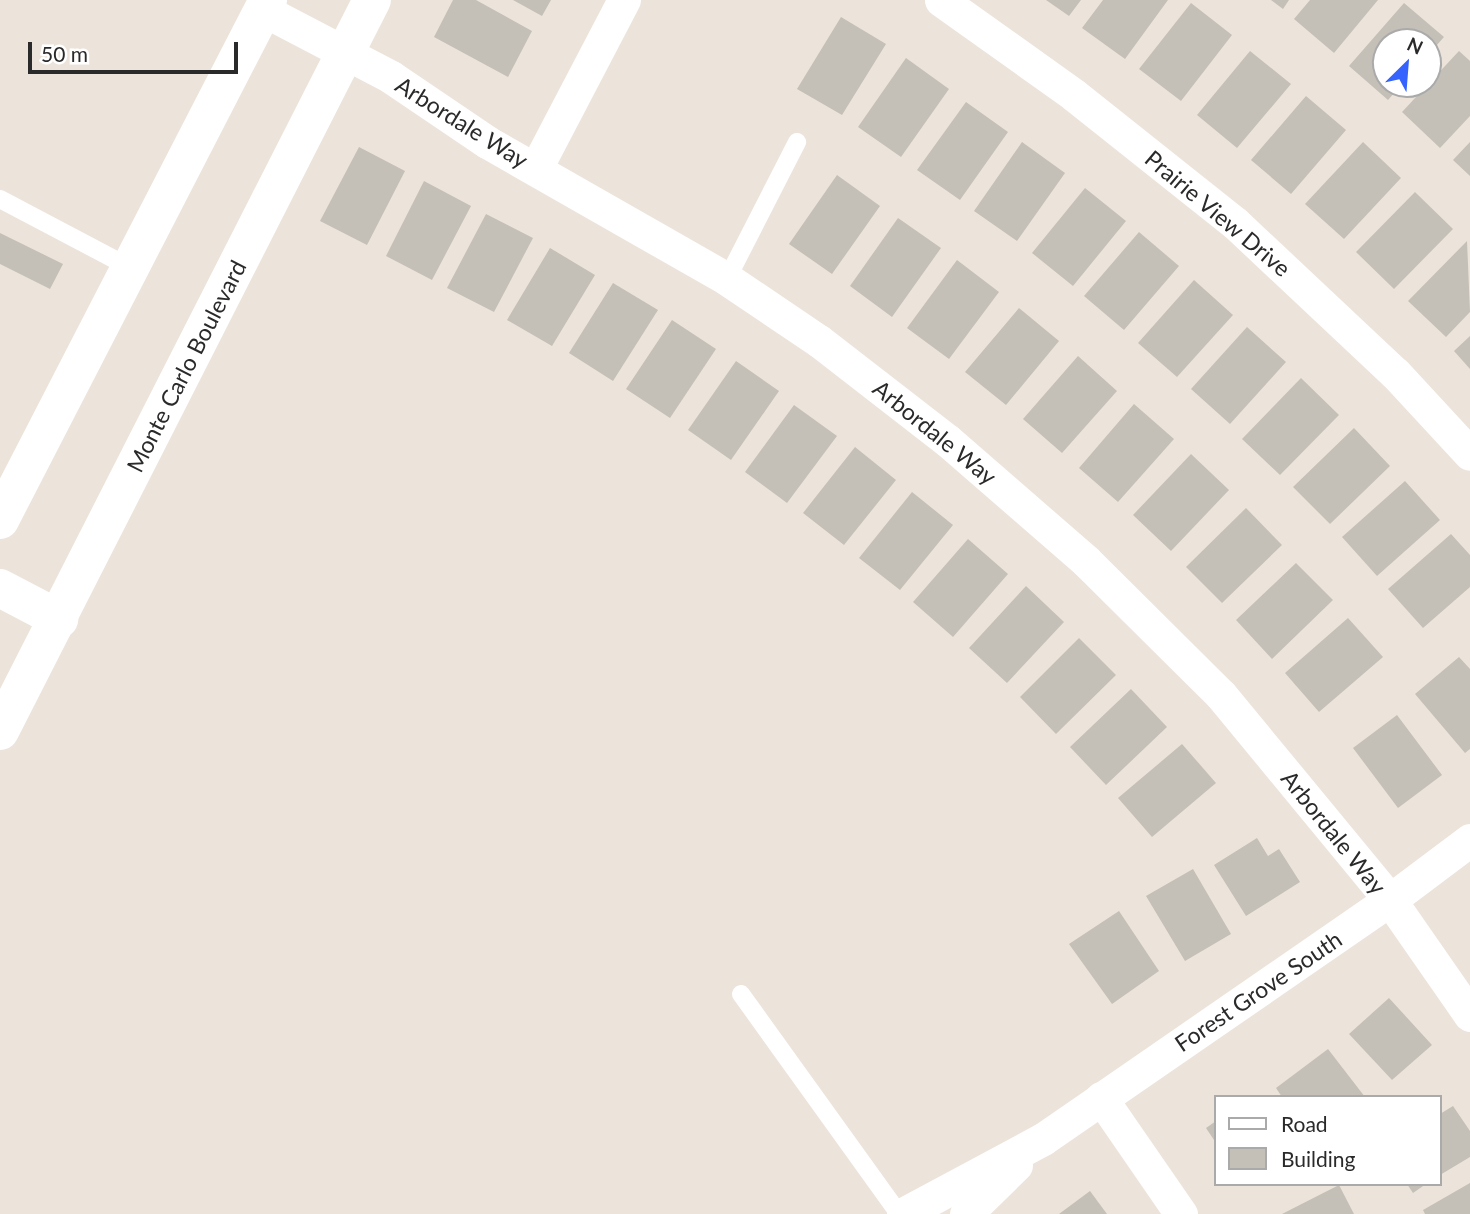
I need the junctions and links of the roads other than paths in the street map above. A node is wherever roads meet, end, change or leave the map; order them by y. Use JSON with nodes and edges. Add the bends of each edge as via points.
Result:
{"nodes":[{"id":1,"x":372,"y":0,"type":"edge"},
{"id":2,"x":624,"y":0,"type":"edge"},
{"id":3,"x":941,"y":0,"type":"edge"},
{"id":4,"x":259,"y":3,"type":"edge"},
{"id":5,"x":345,"y":52,"type":"junction"},
{"id":6,"x":797,"y":142,"type":"dead end"},
{"id":7,"x":536,"y":168,"type":"junction"},
{"id":8,"x":0,"y":199,"type":"edge"},
{"id":9,"x":131,"y":268,"type":"junction"},
{"id":10,"x":727,"y":279,"type":"junction"},
{"id":11,"x":1470,"y":454,"type":"edge"},
{"id":12,"x":0,"y":520,"type":"edge"},
{"id":13,"x":0,"y":588,"type":"edge"},
{"id":14,"x":59,"y":619,"type":"junction"},
{"id":15,"x":0,"y":731,"type":"edge"},
{"id":16,"x":1470,"y":840,"type":"edge"},
{"id":17,"x":1390,"y":900,"type":"junction"},
{"id":18,"x":741,"y":994,"type":"dead end"},
{"id":19,"x":1470,"y":1015,"type":"edge"},
{"id":20,"x":1101,"y":1098,"type":"junction"},
{"id":21,"x":1043,"y":1139,"type":"junction"},
{"id":22,"x":901,"y":1214,"type":"edge"},
{"id":23,"x":966,"y":1214,"type":"edge"},
{"id":24,"x":1181,"y":1214,"type":"edge"}],
"edges":[{"from":1,"to":5,"type":"main road","name":"Monte Carlo Boulevard"},
{"from":2,"to":7,"type":"street"},
{"from":3,"to":11,"type":"street","name":"Prairie View Drive","via":[[1074,95],[1236,223],[1395,373]]},
{"from":4,"to":5,"type":"street","name":"Arbordale Way"},
{"from":4,"to":9,"type":"main road"},
{"from":5,"to":7,"type":"street","name":"Arbordale Way"},
{"from":5,"to":14,"type":"main road","name":"Monte Carlo Boulevard"},
{"from":6,"to":10,"type":"lane"},
{"from":7,"to":10,"type":"street","name":"Arbordale Way"},
{"from":8,"to":9,"type":"lane"},
{"from":9,"to":12,"type":"main road"},
{"from":10,"to":17,"type":"street","name":"Arbordale Way","via":[[923,421],[1086,561],[1221,695]]},
{"from":13,"to":14,"type":"main road"},
{"from":14,"to":15,"type":"main road","name":"Monte Carlo Boulevard"},
{"from":16,"to":17,"type":"street","name":"Forest Grove South"},
{"from":17,"to":19,"type":"street","name":"Arbordale Way"},
{"from":17,"to":20,"type":"street","name":"Forest Grove South"},
{"from":18,"to":22,"type":"lane"},
{"from":20,"to":21,"type":"street","name":"Forest Grove South"},
{"from":20,"to":24,"type":"street"},
{"from":21,"to":22,"type":"street","name":"Forest Grove South"},
{"from":21,"to":23,"type":"street","name":"Forest Grove South"}]}
